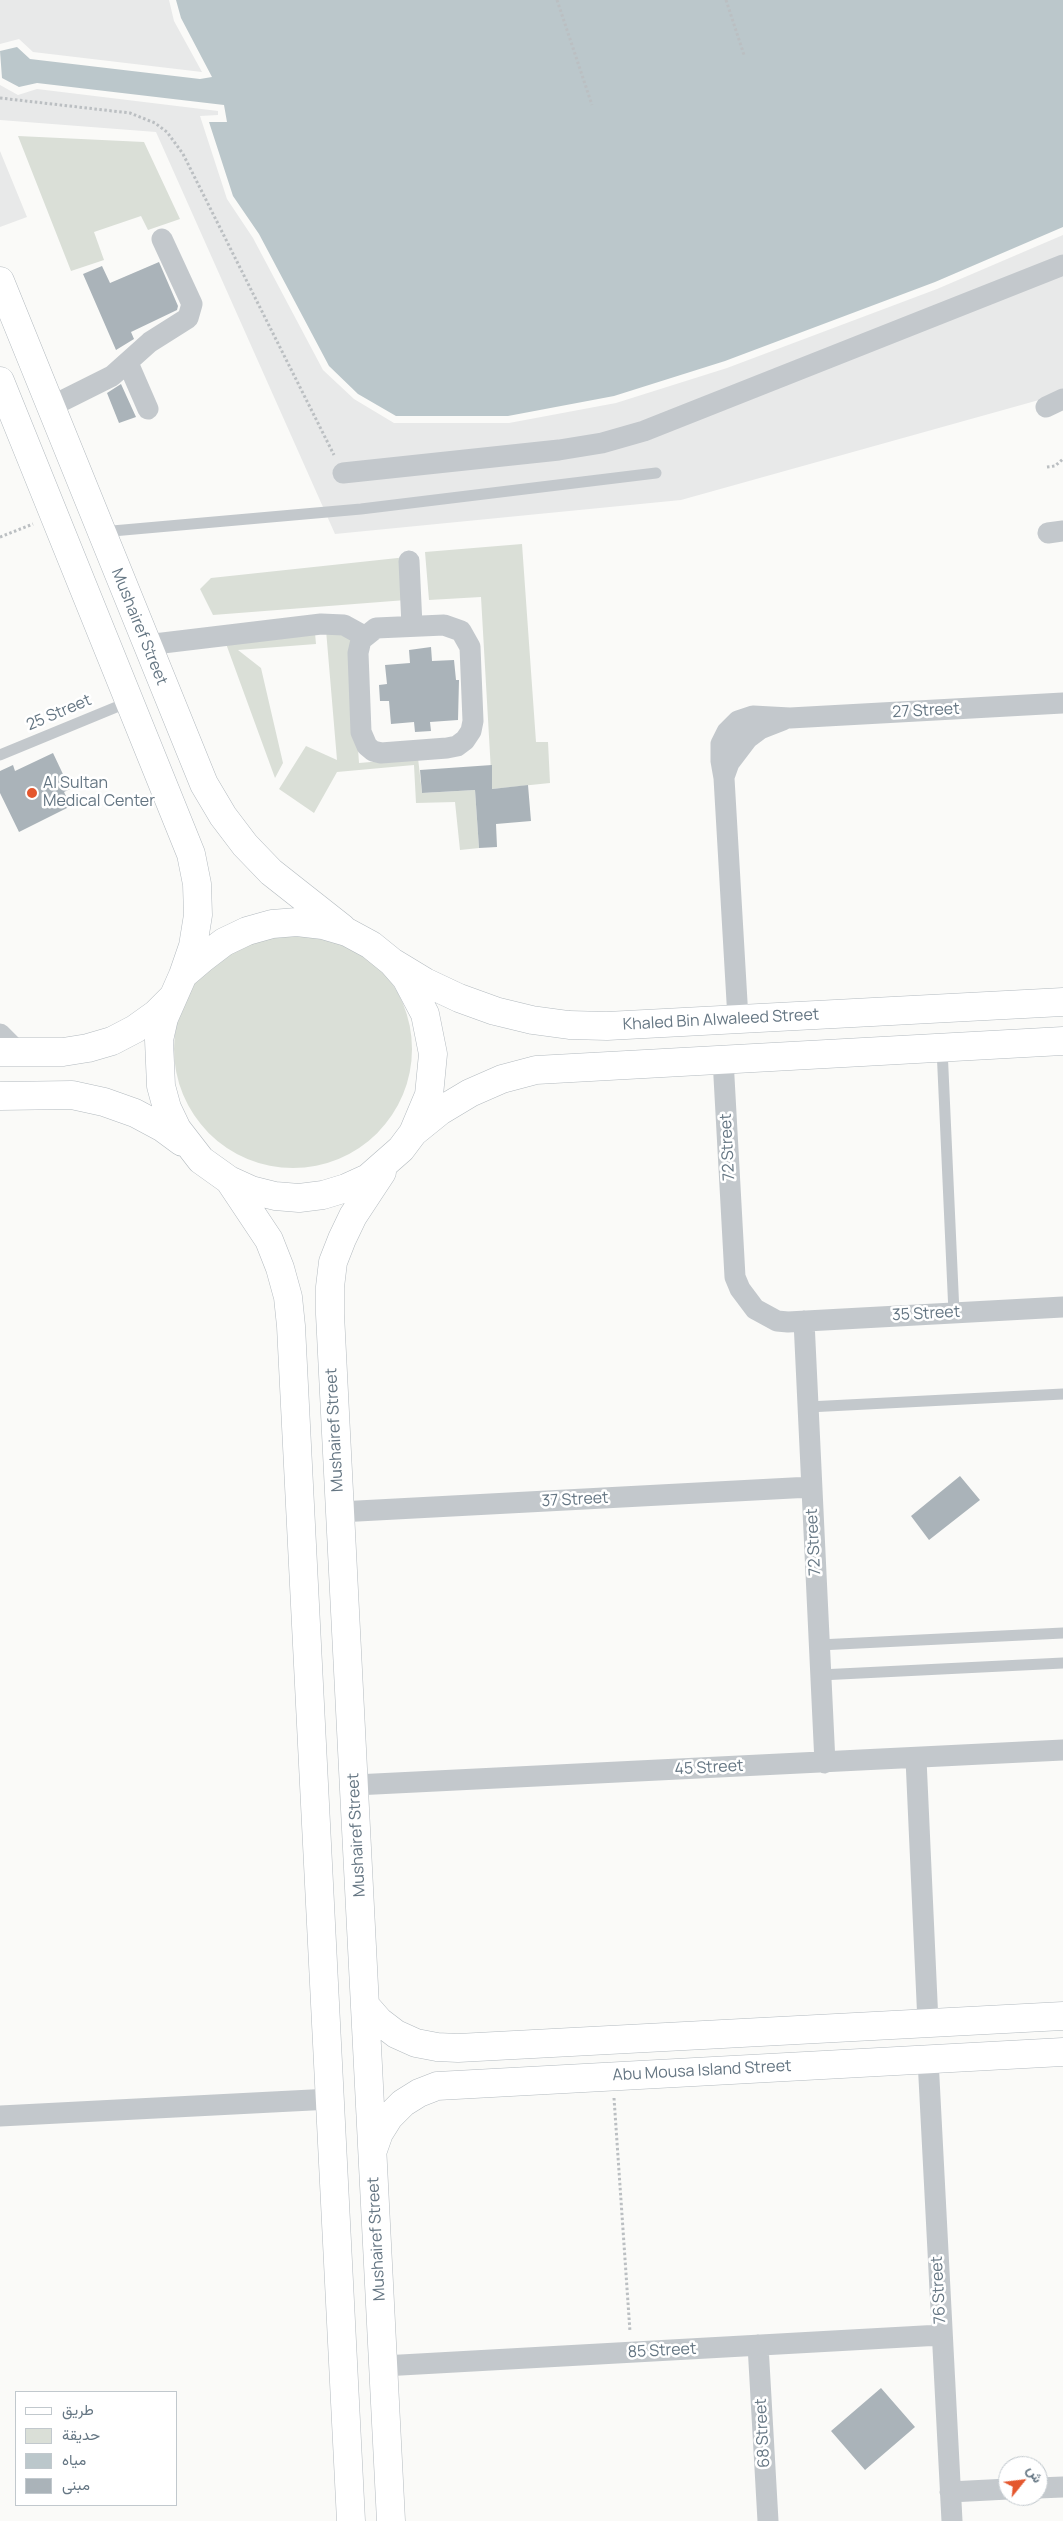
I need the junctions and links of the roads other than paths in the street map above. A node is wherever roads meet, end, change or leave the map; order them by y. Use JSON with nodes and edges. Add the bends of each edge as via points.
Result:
{"nodes":[{"id":1,"x":162,"y":240,"type":"dead end"},
{"id":2,"x":1063,"y":264,"type":"edge"},
{"id":3,"x":1,"y":280,"type":"edge"},
{"id":4,"x":128,"y":363,"type":"junction"},
{"id":5,"x":0,"y":381,"type":"edge"},
{"id":6,"x":50,"y":408,"type":"junction"},
{"id":7,"x":148,"y":410,"type":"dead end"},
{"id":8,"x":342,"y":473,"type":"road end"},
{"id":9,"x":656,"y":473,"type":"dead end"},
{"id":10,"x":101,"y":532,"type":"junction"},
{"id":11,"x":409,"y":561,"type":"dead end"},
{"id":12,"x":412,"y":626,"type":"junction"},
{"id":13,"x":364,"y":636,"type":"junction"},
{"id":14,"x":146,"y":645,"type":"junction"},
{"id":15,"x":130,"y":701,"type":"junction"},
{"id":16,"x":1063,"y":703,"type":"edge"},
{"id":17,"x":0,"y":756,"type":"edge"},
{"id":18,"x":347,"y":932,"type":"junction"},
{"id":19,"x":392,"y":962,"type":"junction"},
{"id":20,"x":178,"y":986,"type":"junction"},
{"id":21,"x":1063,"y":1002,"type":"edge"},
{"id":22,"x":738,"y":1019,"type":"junction"},
{"id":23,"x":1063,"y":1041,"type":"edge"},
{"id":24,"x":6,"y":1046,"type":"edge"},
{"id":25,"x":942,"y":1048,"type":"junction"},
{"id":26,"x":723,"y":1059,"type":"junction"},
{"id":27,"x":0,"y":1096,"type":"edge"},
{"id":28,"x":413,"y":1133,"type":"junction"},
{"id":29,"x":190,"y":1148,"type":"junction"},
{"id":30,"x":387,"y":1163,"type":"junction"},
{"id":31,"x":229,"y":1180,"type":"junction"},
{"id":32,"x":1063,"y":1307,"type":"edge"},
{"id":33,"x":954,"y":1313,"type":"junction"},
{"id":34,"x":796,"y":1322,"type":"junction"},
{"id":35,"x":1063,"y":1394,"type":"edge"},
{"id":36,"x":808,"y":1407,"type":"junction"},
{"id":37,"x":811,"y":1487,"type":"junction"},
{"id":38,"x":339,"y":1512,"type":"junction"},
{"id":39,"x":1063,"y":1633,"type":"edge"},
{"id":40,"x":819,"y":1645,"type":"junction"},
{"id":41,"x":1063,"y":1663,"type":"edge"},
{"id":42,"x":820,"y":1675,"type":"junction"},
{"id":43,"x":1063,"y":1750,"type":"edge"},
{"id":44,"x":916,"y":1759,"type":"junction"},
{"id":45,"x":825,"y":1762,"type":"junction"},
{"id":46,"x":355,"y":1785,"type":"junction"},
{"id":47,"x":365,"y":2005,"type":"junction"},
{"id":48,"x":1063,"y":2016,"type":"edge"},
{"id":49,"x":928,"y":2023,"type":"junction"},
{"id":50,"x":645,"y":2038,"type":"junction"},
{"id":51,"x":1063,"y":2052,"type":"edge"},
{"id":52,"x":928,"y":2059,"type":"junction"},
{"id":53,"x":647,"y":2074,"type":"junction"},
{"id":54,"x":331,"y":2099,"type":"junction"},
{"id":55,"x":0,"y":2116,"type":"edge"},
{"id":56,"x":372,"y":2152,"type":"junction"},
{"id":57,"x":941,"y":2335,"type":"junction"},
{"id":58,"x":758,"y":2345,"type":"junction"},
{"id":59,"x":383,"y":2378,"type":"junction"},
{"id":60,"x":345,"y":2390,"type":"junction"},
{"id":61,"x":1063,"y":2487,"type":"edge"},
{"id":62,"x":1048,"y":2488,"type":"edge"},
{"id":63,"x":998,"y":2490,"type":"edge"},
{"id":64,"x":950,"y":2492,"type":"junction"},
{"id":65,"x":352,"y":2521,"type":"edge"},
{"id":66,"x":391,"y":2521,"type":"edge"},
{"id":67,"x":768,"y":2521,"type":"edge"},
{"id":68,"x":952,"y":2521,"type":"edge"}],
"edges":[{"from":1,"to":4,"type":"street","via":[[190,298],[192,312],[183,323],[150,342]]},
{"from":2,"to":8,"type":"street","via":[[644,431],[602,443],[559,450]]},
{"from":3,"to":6,"type":"main road","name":"Mushairef Street"},
{"from":4,"to":6,"type":"street","via":[[112,376]]},
{"from":4,"to":7,"type":"street"},
{"from":5,"to":15,"type":"main road"},
{"from":6,"to":10,"type":"main road","name":"Mushairef Street"},
{"from":9,"to":10,"type":"lane","via":[[361,510]]},
{"from":10,"to":14,"type":"main road","name":"Mushairef Street"},
{"from":11,"to":12,"type":"street"},
{"from":12,"to":13,"type":"street","via":[[376,628]]},
{"from":12,"to":13,"type":"street","via":[[453,626],[467,638],[473,721],[468,736],[457,746],[381,753],[367,746],[361,732],[358,653]]},
{"from":13,"to":14,"type":"street","via":[[344,625],[321,624]]},
{"from":14,"to":18,"type":"main road","name":"Mushairef Street","via":[[200,776],[223,816],[271,872]]},
{"from":15,"to":17,"type":"lane","name":"25 Street"},
{"from":15,"to":20,"type":"main road","via":[[192,854],[198,915],[193,946]]},
{"from":16,"to":22,"type":"street","name":"27 Street","via":[[790,718],[753,716],[738,721],[721,744]]},
{"from":18,"to":19,"type":"main road"},
{"from":18,"to":20,"type":"main road","via":[[297,922],[247,931],[224,942]]},
{"from":19,"to":22,"type":"main road","name":"Khaled Bin Alwaleed Street","via":[[459,998],[532,1020],[607,1026]]},
{"from":19,"to":28,"type":"main road","via":[[406,978],[425,1014],[433,1054],[429,1096]]},
{"from":20,"to":24,"type":"main road","via":[[149,1019],[112,1041],[63,1052]]},
{"from":20,"to":29,"type":"main road","via":[[164,1018],[159,1040],[160,1086],[177,1129]]},
{"from":21,"to":22,"type":"main road","name":"Khaled Bin Alwaleed Street"},
{"from":23,"to":25,"type":"main road"},
{"from":25,"to":26,"type":"main road"},
{"from":25,"to":33,"type":"lane"},
{"from":26,"to":28,"type":"main road","via":[[536,1070],[502,1079],[470,1093]]},
{"from":26,"to":34,"type":"street","name":"72 Street","via":[[734,1265],[731,1297],[736,1310],[757,1326]]},
{"from":27,"to":29,"type":"main road","via":[[72,1095],[104,1102],[149,1120]]},
{"from":28,"to":30,"type":"main road"},
{"from":29,"to":31,"type":"main road"},
{"from":30,"to":31,"type":"main road","via":[[368,1178],[315,1196],[275,1196]]},
{"from":30,"to":38,"type":"main road","name":"Mushairef Street","via":[[353,1216],[333,1262],[330,1288]]},
{"from":31,"to":54,"type":"main road","via":[[269,1240],[288,1297]]},
{"from":32,"to":33,"type":"street","name":"35 Street"},
{"from":33,"to":34,"type":"street","name":"35 Street"},
{"from":34,"to":36,"type":"street","name":"72 Street"},
{"from":35,"to":36,"type":"lane"},
{"from":36,"to":37,"type":"street","name":"72 Street"},
{"from":37,"to":38,"type":"street","name":"37 Street"},
{"from":37,"to":40,"type":"street","name":"72 Street"},
{"from":38,"to":46,"type":"main road","name":"Mushairef Street"},
{"from":39,"to":40,"type":"lane"},
{"from":40,"to":42,"type":"street","name":"72 Street"},
{"from":41,"to":42,"type":"lane"},
{"from":42,"to":45,"type":"street","name":"72 Street"},
{"from":43,"to":44,"type":"street","name":"45 Street"},
{"from":44,"to":45,"type":"street","name":"45 Street"},
{"from":44,"to":49,"type":"street"},
{"from":45,"to":46,"type":"street","name":"45 Street"},
{"from":46,"to":47,"type":"main road","name":"Mushairef Street"},
{"from":47,"to":50,"type":"main road","via":[[396,2034],[416,2043],[437,2047]]},
{"from":47,"to":56,"type":"main road","name":"Mushairef Street"},
{"from":48,"to":49,"type":"main road"},
{"from":49,"to":50,"type":"main road"},
{"from":50,"to":53,"type":"main road"},
{"from":51,"to":52,"type":"main road","name":"Abu Mousa Island Street"},
{"from":52,"to":53,"type":"main road","name":"Abu Mousa Island Street"},
{"from":52,"to":57,"type":"street","name":"76 Street"},
{"from":53,"to":56,"type":"main road","name":"Abu Mousa Island Street","via":[[438,2086],[420,2093],[396,2110],[379,2133]]},
{"from":54,"to":55,"type":"street"},
{"from":54,"to":60,"type":"main road"},
{"from":56,"to":59,"type":"main road","name":"Mushairef Street"},
{"from":57,"to":58,"type":"street","name":"85 Street"},
{"from":57,"to":64,"type":"street","name":"76 Street"},
{"from":58,"to":59,"type":"street","name":"85 Street","via":[[632,2352]]},
{"from":58,"to":67,"type":"street","name":"68 Street"},
{"from":59,"to":60,"type":"main road"},
{"from":59,"to":66,"type":"main road","name":"Mushairef Street"},
{"from":60,"to":65,"type":"main road"},
{"from":61,"to":62,"type":"street"},
{"from":63,"to":64,"type":"street"},
{"from":64,"to":68,"type":"street","name":"76 Street"}]}
